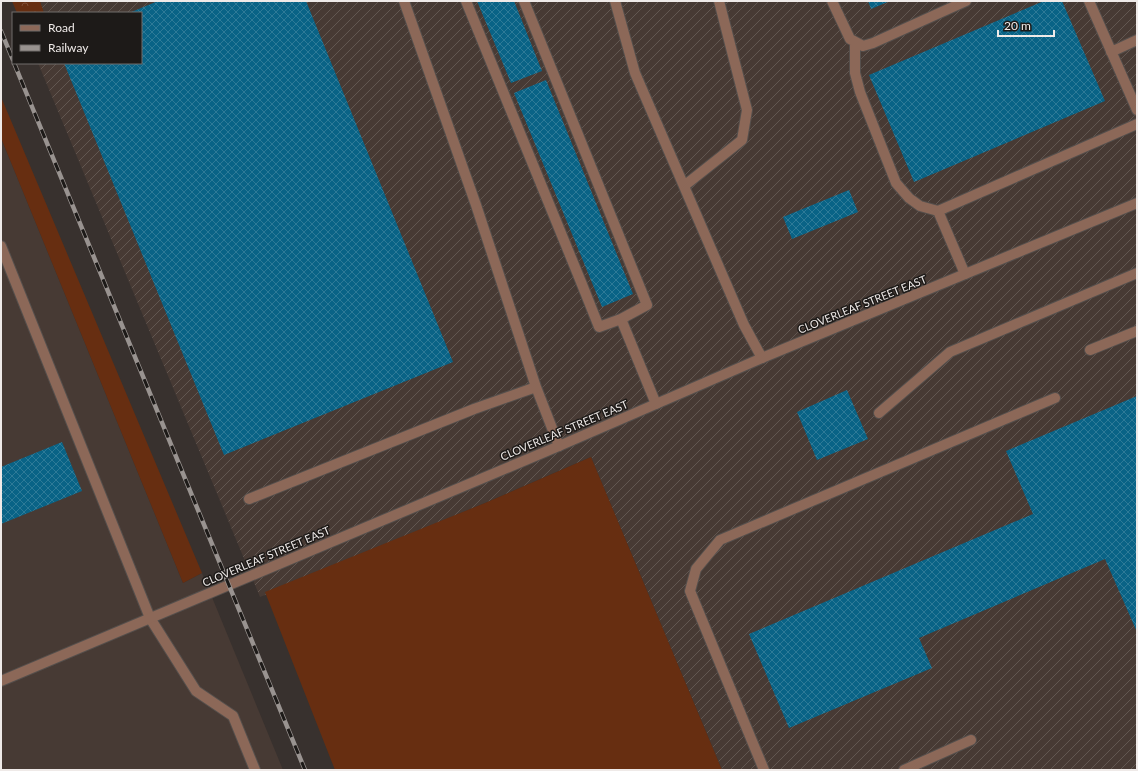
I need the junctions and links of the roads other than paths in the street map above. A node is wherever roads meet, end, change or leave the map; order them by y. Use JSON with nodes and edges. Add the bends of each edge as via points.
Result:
{"nodes":[{"id":1,"x":404,"y":1,"type":"edge"},
{"id":2,"x":466,"y":1,"type":"edge"},
{"id":3,"x":524,"y":1,"type":"edge"},
{"id":4,"x":615,"y":1,"type":"edge"},
{"id":5,"x":719,"y":1,"type":"edge"},
{"id":6,"x":832,"y":1,"type":"edge"},
{"id":7,"x":966,"y":1,"type":"edge"},
{"id":8,"x":1089,"y":1,"type":"edge"},
{"id":9,"x":1137,"y":40,"type":"edge"},
{"id":10,"x":855,"y":42,"type":"junction"},
{"id":11,"x":1111,"y":52,"type":"junction"},
{"id":12,"x":1137,"y":110,"type":"edge"},
{"id":13,"x":1137,"y":124,"type":"edge"},
{"id":14,"x":684,"y":186,"type":"junction"},
{"id":15,"x":1137,"y":203,"type":"edge"},
{"id":16,"x":938,"y":211,"type":"junction"},
{"id":17,"x":1,"y":246,"type":"edge"},
{"id":18,"x":1137,"y":273,"type":"edge"},
{"id":19,"x":965,"y":274,"type":"junction"},
{"id":20,"x":622,"y":319,"type":"junction"},
{"id":21,"x":1137,"y":331,"type":"edge"},
{"id":22,"x":1090,"y":350,"type":"dead end"},
{"id":23,"x":762,"y":358,"type":"junction"},
{"id":24,"x":536,"y":387,"type":"junction"},
{"id":25,"x":1055,"y":398,"type":"dead end"},
{"id":26,"x":656,"y":404,"type":"junction"},
{"id":27,"x":879,"y":413,"type":"dead end"},
{"id":28,"x":560,"y":446,"type":"junction"},
{"id":29,"x":249,"y":499,"type":"dead end"},
{"id":30,"x":150,"y":618,"type":"junction"},
{"id":31,"x":1,"y":681,"type":"edge"},
{"id":32,"x":971,"y":740,"type":"dead end"},
{"id":33,"x":255,"y":770,"type":"edge"},
{"id":34,"x":764,"y":770,"type":"edge"},
{"id":35,"x":904,"y":770,"type":"edge"}],
"edges":[{"from":1,"to":24,"type":"street","via":[[476,205]]},
{"from":2,"to":20,"type":"street","via":[[582,282],[598,327]]},
{"from":3,"to":20,"type":"street","via":[[647,305]]},
{"from":4,"to":14,"type":"street","via":[[634,73]]},
{"from":5,"to":14,"type":"street","via":[[747,110],[742,140]]},
{"from":6,"to":10,"type":"street","via":[[850,39]]},
{"from":7,"to":10,"type":"street","via":[[873,44],[863,46]]},
{"from":8,"to":11,"type":"street"},
{"from":9,"to":11,"type":"street"},
{"from":10,"to":16,"type":"street","via":[[855,73],[860,92],[896,183],[920,206]]},
{"from":11,"to":12,"type":"street"},
{"from":13,"to":16,"type":"street"},
{"from":14,"to":23,"type":"street","via":[[744,325]]},
{"from":15,"to":19,"type":"street","name":"CLOVERLEAF STREET EAST"},
{"from":16,"to":19,"type":"street"},
{"from":17,"to":30,"type":"street"},
{"from":18,"to":27,"type":"street","via":[[950,352]]},
{"from":19,"to":23,"type":"street","name":"CLOVERLEAF STREET EAST"},
{"from":20,"to":26,"type":"street"},
{"from":21,"to":22,"type":"street"},
{"from":23,"to":26,"type":"street","name":"CLOVERLEAF STREET EAST"},
{"from":24,"to":28,"type":"street"},
{"from":24,"to":29,"type":"street","via":[[474,409]]},
{"from":25,"to":34,"type":"street","via":[[720,540],[696,569],[690,591]]},
{"from":26,"to":28,"type":"street","name":"CLOVERLEAF STREET EAST"},
{"from":28,"to":30,"type":"street","name":"CLOVERLEAF STREET EAST"},
{"from":30,"to":31,"type":"street","name":"CLOVERLEAF STREET EAST"},
{"from":30,"to":33,"type":"street","via":[[196,691],[233,716]]},
{"from":32,"to":35,"type":"street"}]}
